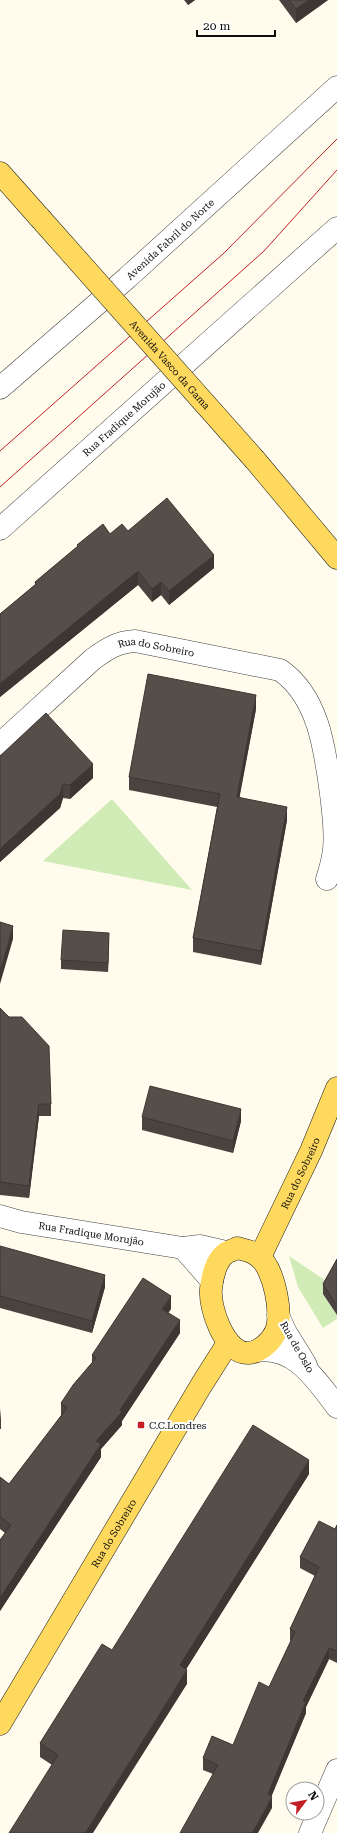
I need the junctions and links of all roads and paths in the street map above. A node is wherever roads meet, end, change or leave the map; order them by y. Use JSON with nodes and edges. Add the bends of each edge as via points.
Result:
{"nodes":[{"id":1,"x":337,"y":87,"type":"edge"},
{"id":2,"x":0,"y":173,"type":"edge"},
{"id":3,"x":337,"y":228,"type":"edge"},
{"id":4,"x":0,"y":388,"type":"edge"},
{"id":5,"x":0,"y":529,"type":"edge"},
{"id":6,"x":337,"y":558,"type":"edge"},
{"id":7,"x":327,"y":723,"type":"edge"},
{"id":8,"x":0,"y":744,"type":"edge"},
{"id":9,"x":327,"y":880,"type":"dead end"},
{"id":10,"x":337,"y":1088,"type":"edge"},
{"id":11,"x":0,"y":1216,"type":"edge"},
{"id":12,"x":183,"y":1248,"type":"junction"},
{"id":13,"x":226,"y":1252,"type":"junction"},
{"id":14,"x":260,"y":1257,"type":"junction"},
{"id":15,"x":212,"y":1281,"type":"junction"},
{"id":16,"x":278,"y":1314,"type":"junction"},
{"id":17,"x":228,"y":1343,"type":"junction"},
{"id":18,"x":256,"y":1351,"type":"junction"},
{"id":19,"x":315,"y":1379,"type":"junction"},
{"id":20,"x":337,"y":1407,"type":"edge"},
{"id":21,"x":0,"y":1724,"type":"edge"},
{"id":22,"x":337,"y":1770,"type":"edge"},
{"id":23,"x":310,"y":1833,"type":"edge"}],
"edges":[{"from":1,"to":4,"type":"street","name":"Avenida Fabril do Norte","via":[[127,278]]},
{"from":2,"to":6,"type":"main road","name":"Avenida Vasco da Gama","bridge":true,"via":[[255,460]]},
{"from":3,"to":5,"type":"street","name":"Rua Fradique Morujão"},
{"from":7,"to":8,"type":"street","name":"Rua do Sobreiro","via":[[292,678],[280,670],[134,641],[122,642],[107,648]]},
{"from":7,"to":9,"type":"street","name":"Rua do Sobreiro","via":[[326,755],[334,819],[334,849]]},
{"from":10,"to":14,"type":"main road","name":"Rua do Sobreiro","via":[[311,1151]]},
{"from":11,"to":12,"type":"street","name":"Rua Fradique Morujão","via":[[21,1222]]},
{"from":12,"to":13,"type":"street","name":"Rua Fradique Morujão","via":[[200,1246]]},
{"from":12,"to":15,"type":"street"},
{"from":13,"to":14,"type":"main road","via":[[237,1248],[249,1250]]},
{"from":13,"to":15,"type":"main road"},
{"from":14,"to":16,"type":"main road","via":[[274,1283]]},
{"from":15,"to":17,"type":"main road","via":[[210,1289],[215,1317]]},
{"from":16,"to":18,"type":"main road","via":[[276,1331],[267,1344]]},
{"from":16,"to":19,"type":"street","name":"Rua de Oslo","via":[[285,1331]]},
{"from":17,"to":18,"type":"main road","via":[[239,1352]]},
{"from":17,"to":21,"type":"main road","name":"Rua do Sobreiro"},
{"from":18,"to":19,"type":"street","name":"Rua de Oslo","via":[[273,1350],[295,1359]]},
{"from":19,"to":20,"type":"street","name":"Rua de Oslo"},
{"from":22,"to":23,"type":"street"}]}
